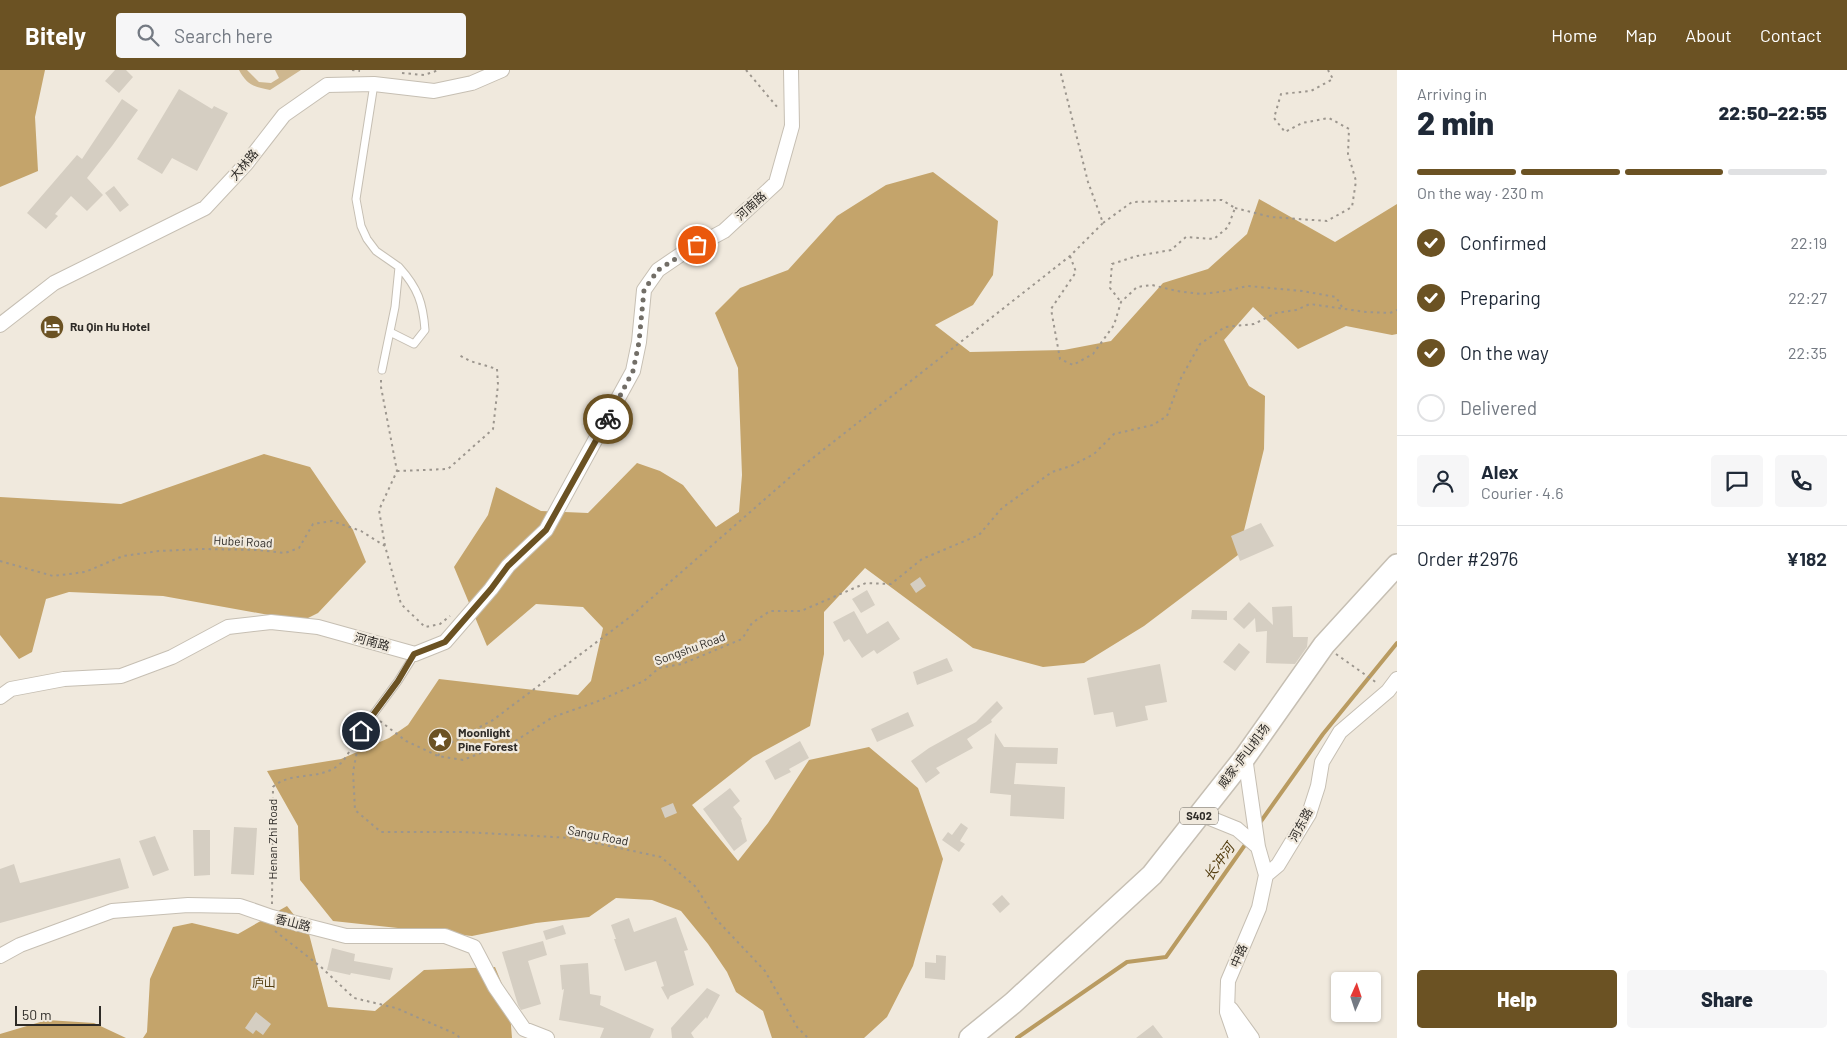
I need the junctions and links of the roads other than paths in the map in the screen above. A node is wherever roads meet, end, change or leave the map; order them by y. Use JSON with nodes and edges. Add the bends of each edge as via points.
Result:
{"nodes":[{"id":1,"x":502,"y":70,"type":"edge"},
{"id":2,"x":791,"y":70,"type":"edge"},
{"id":3,"x":374,"y":84,"type":"junction"},
{"id":4,"x":400,"y":267,"type":"junction"},
{"id":5,"x":0,"y":325,"type":"edge"},
{"id":6,"x":390,"y":332,"type":"junction"},
{"id":7,"x":382,"y":370,"type":"road end"},
{"id":8,"x":1397,"y":565,"type":"edge"},
{"id":9,"x":414,"y":654,"type":"junction"},
{"id":10,"x":1397,"y":680,"type":"edge"},
{"id":11,"x":0,"y":697,"type":"edge"},
{"id":12,"x":361,"y":731,"type":"road end"},
{"id":13,"x":1245,"y":758,"type":"junction"},
{"id":14,"x":1200,"y":814,"type":"junction"},
{"id":15,"x":1258,"y":847,"type":"junction"},
{"id":16,"x":1266,"y":874,"type":"junction"},
{"id":17,"x":0,"y":956,"type":"edge"},
{"id":18,"x":1228,"y":1004,"type":"junction"},
{"id":19,"x":547,"y":1038,"type":"edge"},
{"id":20,"x":970,"y":1038,"type":"edge"},
{"id":21,"x":1236,"y":1038,"type":"edge"},
{"id":22,"x":1252,"y":1038,"type":"edge"}],
"edges":[{"from":1,"to":3,"type":"street","name":"大林路","via":[[472,83],[434,92]]},
{"from":2,"to":9,"type":"street","name":"河南路","via":[[792,126],[776,183],[724,231],[658,270],[644,290],[633,371],[546,530],[508,566],[445,642]]},
{"from":3,"to":4,"type":"lane","via":[[356,199],[367,240]]},
{"from":3,"to":5,"type":"street","name":"大林路","via":[[326,86],[284,115],[246,164],[205,208],[54,283]]},
{"from":4,"to":6,"type":"lane"},
{"from":4,"to":6,"type":"lane","via":[[411,280],[424,307],[425,330],[414,344]]},
{"from":6,"to":7,"type":"lane"},
{"from":8,"to":13,"type":"main road","name":"威家-庐山机场","number":"S402","via":[[1324,645]]},
{"from":9,"to":11,"type":"street","name":"河南路","via":[[318,627],[271,622],[228,627],[172,657],[121,676],[64,679],[11,689]]},
{"from":9,"to":12,"type":"lane"},
{"from":10,"to":16,"type":"street","name":"河东路","via":[[1340,732],[1322,762],[1309,814],[1278,865]]},
{"from":13,"to":14,"type":"main road","name":"威家-庐山机场","number":"S402"},
{"from":13,"to":15,"type":"street"},
{"from":14,"to":15,"type":"street","via":[[1237,829]]},
{"from":14,"to":20,"type":"main road","name":"威家-庐山机场","number":"S402","via":[[1152,875],[1013,1003]]},
{"from":15,"to":16,"type":"street"},
{"from":16,"to":18,"type":"street","name":"中路","via":[[1259,908],[1228,981]]},
{"from":17,"to":19,"type":"street","name":"香山路","via":[[20,945],[112,911],[188,905],[240,906],[346,936],[445,936],[474,947],[495,987],[524,1029]]},
{"from":18,"to":21,"type":"street","name":"中路","via":[[1227,1012]]},
{"from":18,"to":22,"type":"street"}]}
